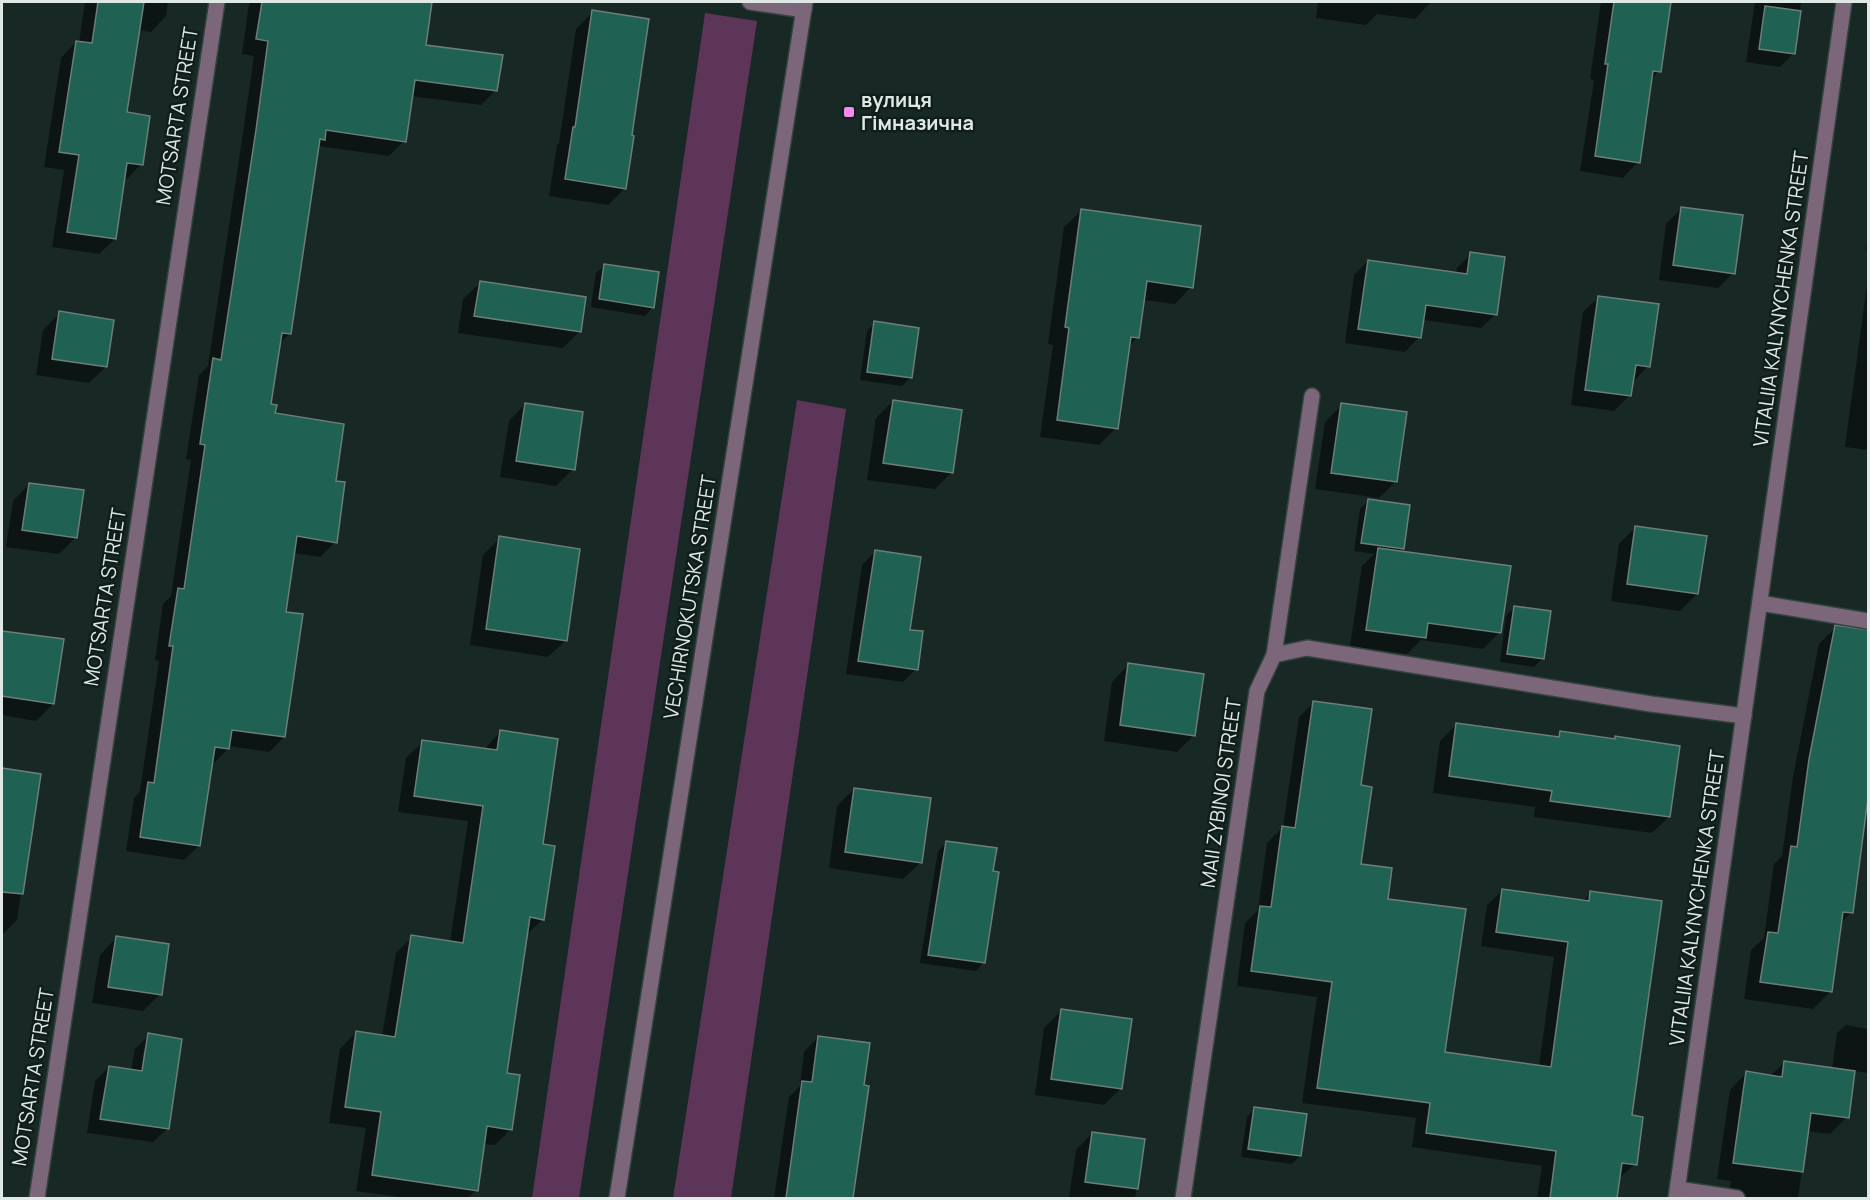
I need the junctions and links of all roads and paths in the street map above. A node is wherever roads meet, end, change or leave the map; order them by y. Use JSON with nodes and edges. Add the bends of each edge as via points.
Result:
{"nodes":[{"id":1,"x":217,"y":2,"type":"edge"},
{"id":2,"x":750,"y":2,"type":"edge"},
{"id":3,"x":1844,"y":2,"type":"edge"},
{"id":4,"x":805,"y":6,"type":"edge"},
{"id":5,"x":1312,"y":396,"type":"dead end"},
{"id":6,"x":1760,"y":603,"type":"junction"},
{"id":7,"x":1869,"y":621,"type":"edge"},
{"id":8,"x":1274,"y":655,"type":"junction"},
{"id":9,"x":1744,"y":716,"type":"junction"},
{"id":10,"x":1677,"y":1194,"type":"edge"},
{"id":11,"x":37,"y":1198,"type":"edge"},
{"id":12,"x":617,"y":1198,"type":"edge"},
{"id":13,"x":1183,"y":1198,"type":"edge"},
{"id":14,"x":1737,"y":1198,"type":"edge"}],
"edges":[{"from":1,"to":11,"type":"street","name":"MOTSARTA STREET"},
{"from":2,"to":4,"type":"street"},
{"from":3,"to":6,"type":"street","name":"VITALIIA KALYNYCHENKA STREET"},
{"from":4,"to":12,"type":"street","name":"VECHIRNOKUTSKA STREET"},
{"from":5,"to":8,"type":"street","name":"MAII ZYBINOI STREET"},
{"from":6,"to":7,"type":"street"},
{"from":6,"to":9,"type":"street","name":"VITALIIA KALYNYCHENKA STREET"},
{"from":8,"to":9,"type":"street","via":[[1307,648]]},
{"from":8,"to":13,"type":"street","name":"MAII ZYBINOI STREET","via":[[1257,691]]},
{"from":9,"to":10,"type":"street","name":"VITALIIA KALYNYCHENKA STREET"},
{"from":10,"to":14,"type":"street"}]}
